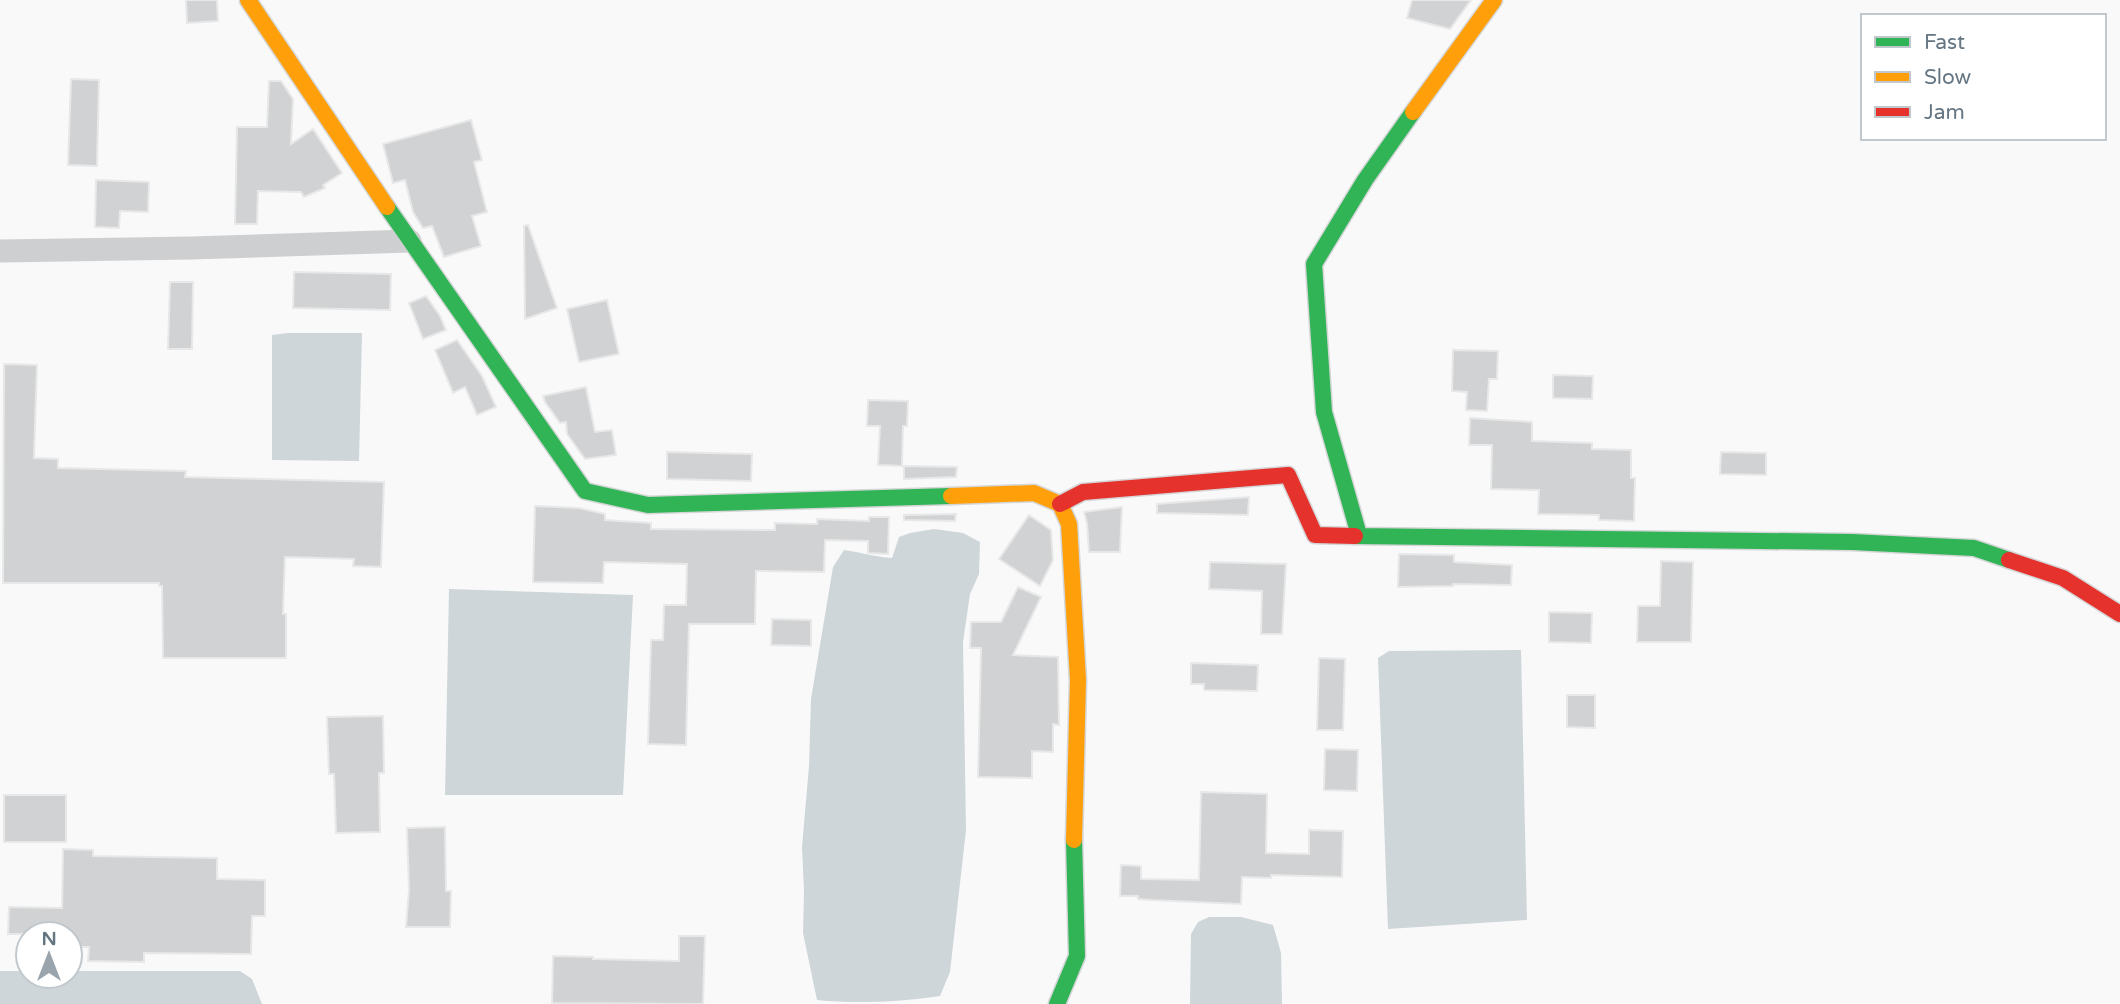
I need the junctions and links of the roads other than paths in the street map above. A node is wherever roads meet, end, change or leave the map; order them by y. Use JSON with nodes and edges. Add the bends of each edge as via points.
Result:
{"nodes":[{"id":1,"x":248,"y":0,"type":"edge"},
{"id":2,"x":1494,"y":0,"type":"edge"},
{"id":3,"x":410,"y":241,"type":"junction"},
{"id":4,"x":0,"y":251,"type":"edge"},
{"id":5,"x":1060,"y":504,"type":"junction"},
{"id":6,"x":1359,"y":535,"type":"junction"},
{"id":7,"x":2120,"y":614,"type":"edge"},
{"id":8,"x":1057,"y":1004,"type":"edge"}],
"edges":[{"from":1,"to":3,"type":"street"},
{"from":2,"to":6,"type":"street","via":[[1365,180],[1314,264],[1324,412]]},
{"from":3,"to":4,"type":"street"},
{"from":3,"to":5,"type":"street","via":[[585,491],[648,505],[1034,493]]},
{"from":5,"to":6,"type":"street","via":[[1083,492],[1288,475],[1315,535]]},
{"from":5,"to":8,"type":"street","via":[[1069,524],[1079,681],[1074,861],[1077,956]]},
{"from":6,"to":7,"type":"street","via":[[1974,548],[2063,578]]}]}
